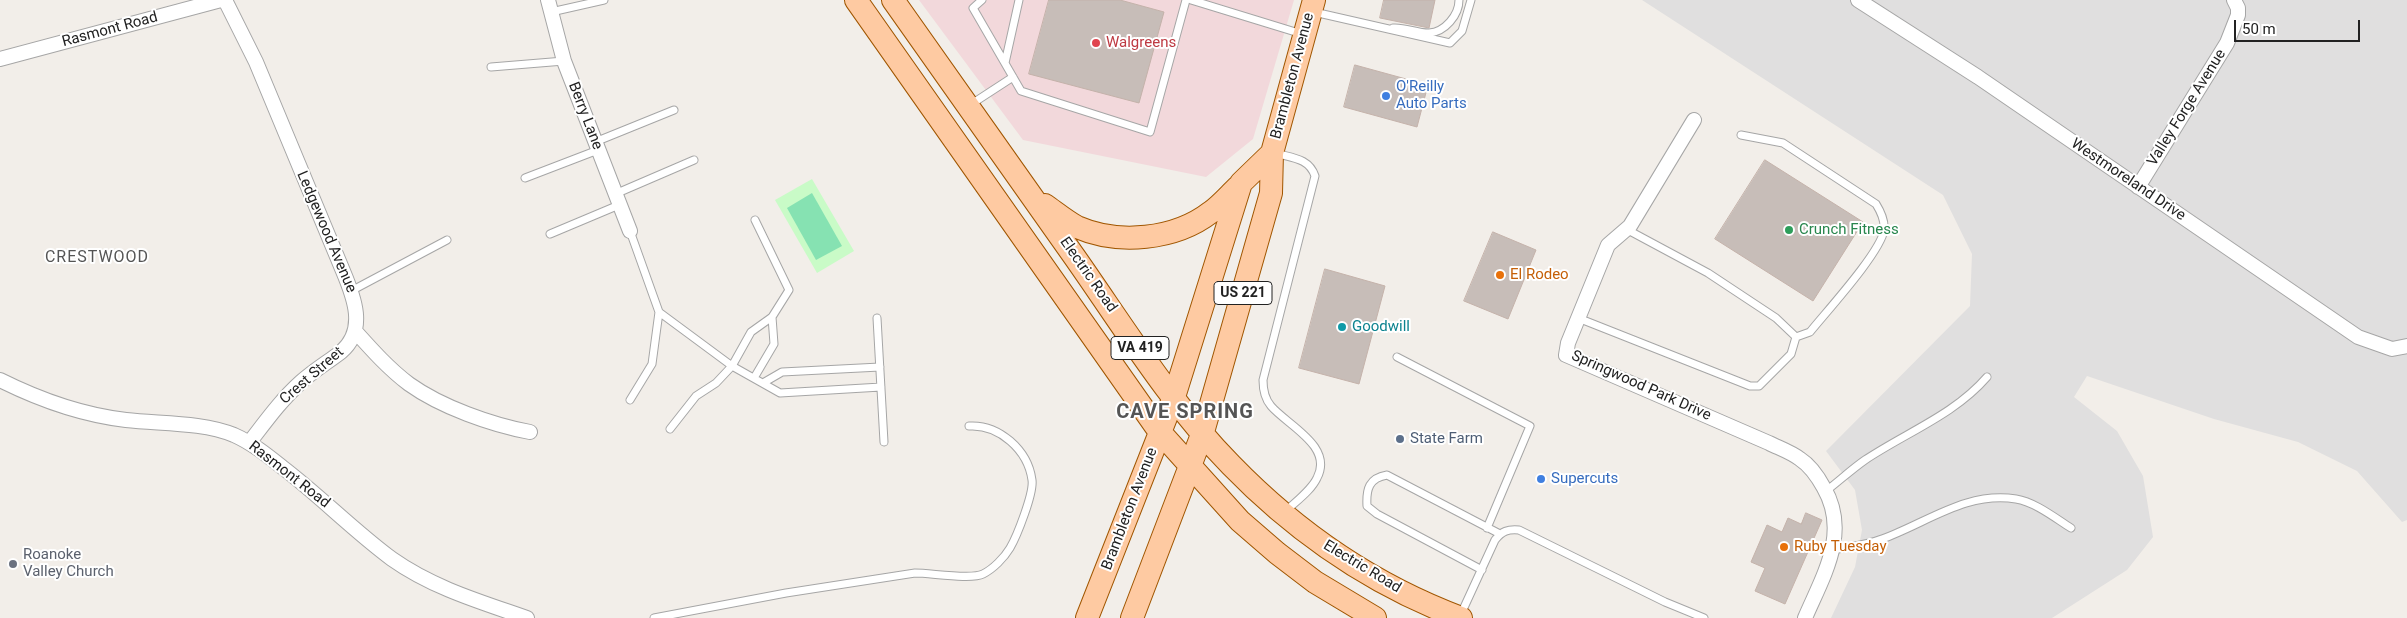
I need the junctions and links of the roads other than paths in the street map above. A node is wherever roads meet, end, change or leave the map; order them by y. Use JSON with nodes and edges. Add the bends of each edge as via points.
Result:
{"nodes":[{"id":1,"x":221,"y":0,"type":"edge"},
{"id":2,"x":225,"y":0,"type":"edge"},
{"id":3,"x":604,"y":0,"type":"edge"},
{"id":4,"x":893,"y":0,"type":"edge"},
{"id":5,"x":982,"y":0,"type":"edge"},
{"id":6,"x":1019,"y":0,"type":"edge"},
{"id":7,"x":1186,"y":0,"type":"edge"},
{"id":8,"x":1191,"y":0,"type":"edge"},
{"id":9,"x":1459,"y":0,"type":"edge"},
{"id":10,"x":1471,"y":0,"type":"edge"},
{"id":11,"x":1858,"y":0,"type":"edge"},
{"id":12,"x":2234,"y":0,"type":"edge"},
{"id":13,"x":861,"y":2,"type":"edge"},
{"id":14,"x":550,"y":6,"type":"edge"},
{"id":15,"x":1313,"y":6,"type":"edge"},
{"id":16,"x":1385,"y":29,"type":"junction"},
{"id":17,"x":1305,"y":35,"type":"junction"},
{"id":18,"x":0,"y":59,"type":"edge"},
{"id":19,"x":564,"y":61,"type":"junction"},
{"id":20,"x":1005,"y":63,"type":"junction"},
{"id":21,"x":491,"y":67,"type":"dead end"},
{"id":22,"x":1013,"y":77,"type":"junction"},
{"id":23,"x":968,"y":106,"type":"junction"},
{"id":24,"x":674,"y":110,"type":"dead end"},
{"id":25,"x":1694,"y":120,"type":"dead end"},
{"id":26,"x":1741,"y":135,"type":"dead end"},
{"id":27,"x":597,"y":146,"type":"junction"},
{"id":28,"x":1272,"y":153,"type":"junction"},
{"id":29,"x":694,"y":160,"type":"dead end"},
{"id":30,"x":525,"y":178,"type":"dead end"},
{"id":31,"x":1242,"y":183,"type":"junction"},
{"id":32,"x":2138,"y":187,"type":"junction"},
{"id":33,"x":1032,"y":196,"type":"junction"},
{"id":34,"x":617,"y":199,"type":"junction"},
{"id":35,"x":755,"y":220,"type":"dead end"},
{"id":36,"x":1626,"y":229,"type":"junction"},
{"id":37,"x":630,"y":231,"type":"joint"},
{"id":38,"x":550,"y":234,"type":"dead end"},
{"id":39,"x":447,"y":240,"type":"dead end"},
{"id":40,"x":351,"y":291,"type":"junction"},
{"id":41,"x":659,"y":312,"type":"junction"},
{"id":42,"x":772,"y":317,"type":"junction"},
{"id":43,"x":876,"y":318,"type":"dead end"},
{"id":44,"x":1578,"y":318,"type":"junction"},
{"id":45,"x":354,"y":331,"type":"junction"},
{"id":46,"x":1796,"y":337,"type":"junction"},
{"id":47,"x":2405,"y":347,"type":"edge"},
{"id":48,"x":1397,"y":357,"type":"dead end"},
{"id":49,"x":732,"y":366,"type":"junction"},
{"id":50,"x":880,"y":367,"type":"junction"},
{"id":51,"x":1987,"y":377,"type":"dead end"},
{"id":52,"x":754,"y":378,"type":"junction"},
{"id":53,"x":0,"y":380,"type":"edge"},
{"id":54,"x":763,"y":383,"type":"junction"},
{"id":55,"x":881,"y":387,"type":"junction"},
{"id":56,"x":1174,"y":396,"type":"junction"},
{"id":57,"x":630,"y":400,"type":"dead end"},
{"id":58,"x":969,"y":426,"type":"dead end"},
{"id":59,"x":670,"y":429,"type":"dead end"},
{"id":60,"x":1159,"y":431,"type":"junction"},
{"id":61,"x":530,"y":432,"type":"dead end"},
{"id":62,"x":1203,"y":432,"type":"junction"},
{"id":63,"x":884,"y":442,"type":"dead end"},
{"id":64,"x":250,"y":443,"type":"junction"},
{"id":65,"x":1191,"y":467,"type":"junction"},
{"id":66,"x":1826,"y":491,"type":"junction"},
{"id":67,"x":1283,"y":514,"type":"junction"},
{"id":68,"x":1485,"y":527,"type":"junction"},
{"id":69,"x":2070,"y":528,"type":"dead end"},
{"id":70,"x":1500,"y":534,"type":"junction"},
{"id":71,"x":1833,"y":550,"type":"junction"},
{"id":72,"x":1482,"y":570,"type":"junction"},
{"id":73,"x":1088,"y":614,"type":"edge"},
{"id":74,"x":527,"y":618,"type":"edge"},
{"id":75,"x":654,"y":618,"type":"edge"},
{"id":76,"x":1132,"y":618,"type":"edge"},
{"id":77,"x":1376,"y":618,"type":"edge"},
{"id":78,"x":1460,"y":618,"type":"edge"},
{"id":79,"x":1704,"y":618,"type":"edge"},
{"id":80,"x":1805,"y":618,"type":"edge"}],
"edges":[{"from":1,"to":18,"type":"street","name":"Rasmont Road"},
{"from":2,"to":40,"type":"street","name":"Ledgewood Avenue","via":[[256,62]]},
{"from":3,"to":14,"type":"lane"},
{"from":4,"to":23,"type":"main road","name":"Electric Road","number":"VA 419"},
{"from":5,"to":20,"type":"lane","via":[[973,8]]},
{"from":6,"to":20,"type":"lane"},
{"from":7,"to":22,"type":"lane","via":[[1150,132],[1021,91]]},
{"from":8,"to":17,"type":"lane"},
{"from":9,"to":16,"type":"lane","via":[[1457,12],[1438,30],[1429,33],[1402,27]]},
{"from":10,"to":16,"type":"lane","via":[[1462,31],[1450,43]]},
{"from":11,"to":32,"type":"street","name":"Westmoreland Drive","via":[[1978,77]]},
{"from":12,"to":32,"type":"street","name":"Valley Forge Avenue","via":[[2238,15],[2227,43]]},
{"from":13,"to":60,"type":"main road","name":"Electric Road","number":"VA 419"},
{"from":14,"to":19,"type":"street","name":"Berry Lane"},
{"from":15,"to":16,"type":"lane"},
{"from":15,"to":17,"type":"main road","name":"Brambleton Avenue","number":"US 221"},
{"from":17,"to":28,"type":"main road","name":"Brambleton Avenue","number":"US 221"},
{"from":19,"to":21,"type":"lane"},
{"from":19,"to":27,"type":"street","name":"Berry Lane"},
{"from":20,"to":22,"type":"lane"},
{"from":22,"to":23,"type":"lane"},
{"from":23,"to":33,"type":"main road","name":"Electric Road","number":"VA 419"},
{"from":24,"to":27,"type":"lane"},
{"from":25,"to":36,"type":"street","name":"Springwood Park Drive","via":[[1636,218]]},
{"from":26,"to":46,"type":"lane","via":[[1783,144],[1876,204],[1882,215],[1884,231],[1874,251],[1810,332]]},
{"from":27,"to":30,"type":"lane"},
{"from":27,"to":34,"type":"street","name":"Berry Lane"},
{"from":28,"to":31,"type":"main road","name":"Brambleton Avenue","number":"US 221"},
{"from":28,"to":62,"type":"main road","name":"Brambleton Avenue","number":"US 221","via":[[1271,194]]},
{"from":28,"to":67,"type":"lane","via":[[1306,162],[1315,176],[1263,380],[1270,405],[1312,442],[1319,458],[1317,479]]},
{"from":29,"to":34,"type":"lane"},
{"from":31,"to":33,"type":"main road","via":[[1211,213],[1182,228],[1149,237],[1110,237],[1076,226]]},
{"from":31,"to":56,"type":"main road","name":"Brambleton Avenue","number":"US 221"},
{"from":32,"to":47,"type":"street","name":"Westmoreland Drive","via":[[2358,337],[2392,349]]},
{"from":33,"to":56,"type":"main road","name":"Electric Road","number":"VA 419"},
{"from":34,"to":37,"type":"street","name":"Berry Lane"},
{"from":34,"to":38,"type":"lane"},
{"from":35,"to":42,"type":"lane","via":[[789,290]]},
{"from":36,"to":44,"type":"street","name":"Springwood Park Drive","via":[[1608,245]]},
{"from":36,"to":46,"type":"lane","via":[[1708,273],[1776,318]]},
{"from":37,"to":41,"type":"lane"},
{"from":39,"to":40,"type":"lane"},
{"from":40,"to":45,"type":"street","name":"Ledgewood Avenue","via":[[357,318]]},
{"from":41,"to":49,"type":"lane"},
{"from":41,"to":57,"type":"lane","via":[[652,364]]},
{"from":42,"to":49,"type":"lane","via":[[751,332]]},
{"from":42,"to":52,"type":"lane","via":[[774,344]]},
{"from":43,"to":50,"type":"lane"},
{"from":44,"to":46,"type":"lane","via":[[1750,386],[1759,386],[1791,354]]},
{"from":44,"to":66,"type":"street","name":"Springwood Park Drive","via":[[1566,351],[1568,357],[1800,459]]},
{"from":45,"to":61,"type":"street","via":[[387,366],[430,397],[482,418]]},
{"from":45,"to":64,"type":"street","name":"Crest Street","via":[[342,351],[302,381],[277,406]]},
{"from":48,"to":68,"type":"lane","via":[[1530,426]]},
{"from":49,"to":52,"type":"lane"},
{"from":49,"to":59,"type":"lane","via":[[716,383],[696,396]]},
{"from":50,"to":54,"type":"lane","via":[[782,372]]},
{"from":50,"to":55,"type":"lane"},
{"from":51,"to":66,"type":"lane","via":[[1954,408],[1864,460]]},
{"from":52,"to":54,"type":"lane"},
{"from":53,"to":64,"type":"street","name":"Rasmont Road","via":[[100,416],[213,429]]},
{"from":54,"to":55,"type":"lane","via":[[780,393]]},
{"from":55,"to":63,"type":"lane"},
{"from":56,"to":60,"type":"main road","name":"Brambleton Avenue","number":"US 221"},
{"from":56,"to":62,"type":"main road","name":"Electric Road","number":"VA 419"},
{"from":58,"to":75,"type":"lane","via":[[989,428],[1009,439],[1028,466],[1033,481],[1012,545],[997,564],[982,574],[973,577],[915,573]]},
{"from":60,"to":65,"type":"main road","name":"Electric Road","number":"VA 419"},
{"from":60,"to":73,"type":"main road","name":"Brambleton Avenue","number":"US 221"},
{"from":62,"to":65,"type":"main road","name":"Brambleton Avenue","number":"US 221"},
{"from":62,"to":67,"type":"main road","name":"Electric Road","number":"VA 419","via":[[1230,464]]},
{"from":64,"to":74,"type":"street","name":"Rasmont Road","via":[[317,494],[392,559],[452,592]]},
{"from":65,"to":76,"type":"main road","name":"Brambleton Avenue","number":"US 221"},
{"from":65,"to":77,"type":"main road","name":"Electric Road","number":"VA 419","via":[[1276,553],[1315,582]]},
{"from":66,"to":71,"type":"street","name":"Springwood Park Drive","via":[[1835,516]]},
{"from":67,"to":78,"type":"main road","name":"Electric Road","number":"VA 419","via":[[1323,546],[1367,574]]},
{"from":68,"to":70,"type":"lane"},
{"from":68,"to":72,"type":"lane","via":[[1387,476],[1376,477],[1366,492],[1367,506],[1377,514]]},
{"from":69,"to":71,"type":"lane","via":[[2018,499],[1981,499],[1939,512],[1880,540]]},
{"from":70,"to":72,"type":"lane"},
{"from":70,"to":79,"type":"lane","via":[[1519,530],[1658,599]]},
{"from":71,"to":80,"type":"street","name":"Springwood Park Drive"},
{"from":72,"to":78,"type":"lane"}]}
